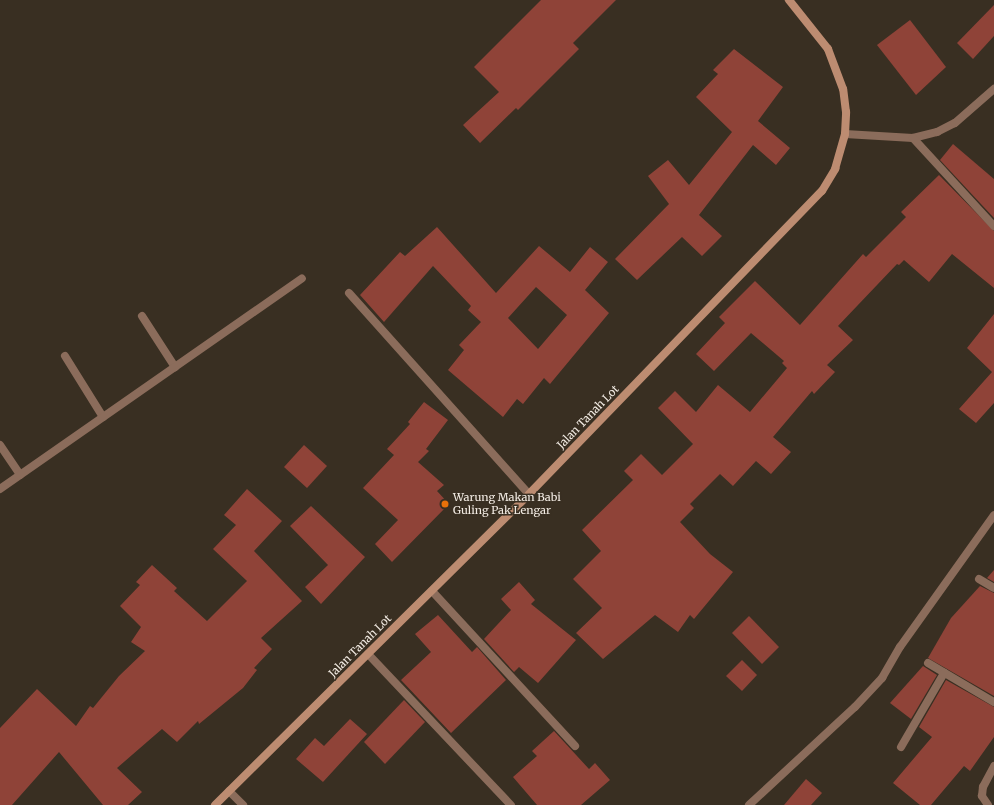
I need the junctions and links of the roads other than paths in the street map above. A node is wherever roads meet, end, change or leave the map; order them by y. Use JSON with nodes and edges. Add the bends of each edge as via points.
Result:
{"nodes":[{"id":1,"x":789,"y":0,"type":"edge"},
{"id":2,"x":994,"y":89,"type":"edge"},
{"id":3,"x":845,"y":134,"type":"junction"},
{"id":4,"x":913,"y":138,"type":"junction"},
{"id":5,"x":994,"y":226,"type":"edge"},
{"id":6,"x":302,"y":278,"type":"dead end"},
{"id":7,"x":349,"y":294,"type":"dead end"},
{"id":8,"x":142,"y":316,"type":"dead end"},
{"id":9,"x":65,"y":356,"type":"dead end"},
{"id":10,"x":175,"y":367,"type":"junction"},
{"id":11,"x":103,"y":417,"type":"junction"},
{"id":12,"x":0,"y":445,"type":"edge"},
{"id":13,"x":20,"y":475,"type":"junction"},
{"id":14,"x":0,"y":489,"type":"edge"},
{"id":15,"x":529,"y":494,"type":"junction"},
{"id":16,"x":994,"y":515,"type":"edge"},
{"id":17,"x":979,"y":579,"type":"dead end"},
{"id":18,"x":994,"y":588,"type":"edge"},
{"id":19,"x":432,"y":591,"type":"junction"},
{"id":20,"x":368,"y":654,"type":"junction"},
{"id":21,"x":928,"y":663,"type":"dead end"},
{"id":22,"x":944,"y":673,"type":"junction"},
{"id":23,"x":994,"y":702,"type":"edge"},
{"id":24,"x":575,"y":746,"type":"dead end"},
{"id":25,"x":901,"y":748,"type":"dead end"},
{"id":26,"x":994,"y":766,"type":"edge"},
{"id":27,"x":229,"y":791,"type":"junction"},
{"id":28,"x":215,"y":805,"type":"edge"},
{"id":29,"x":243,"y":805,"type":"edge"},
{"id":30,"x":511,"y":805,"type":"edge"},
{"id":31,"x":749,"y":805,"type":"edge"},
{"id":32,"x":988,"y":805,"type":"edge"}],
"edges":[{"from":1,"to":3,"type":"main road","name":"Jalan Tanah Lot","via":[[820,36],[835,64],[843,89]]},
{"from":2,"to":4,"type":"street","via":[[955,122],[937,132]]},
{"from":3,"to":4,"type":"street"},
{"from":3,"to":15,"type":"main road","name":"Jalan Tanah Lot","via":[[835,170],[822,191]]},
{"from":4,"to":5,"type":"street"},
{"from":6,"to":10,"type":"street"},
{"from":7,"to":15,"type":"street"},
{"from":8,"to":10,"type":"street"},
{"from":9,"to":11,"type":"street"},
{"from":10,"to":11,"type":"street"},
{"from":11,"to":13,"type":"street"},
{"from":12,"to":13,"type":"street"},
{"from":13,"to":14,"type":"street"},
{"from":15,"to":19,"type":"main road","name":"Jalan Tanah Lot"},
{"from":16,"to":31,"type":"street","via":[[900,647],[882,678],[855,707]]},
{"from":17,"to":18,"type":"street"},
{"from":19,"to":20,"type":"main road","name":"Jalan Tanah Lot"},
{"from":19,"to":24,"type":"street"},
{"from":20,"to":27,"type":"main road","name":"Jalan Tanah Lot"},
{"from":20,"to":30,"type":"street"},
{"from":21,"to":22,"type":"street"},
{"from":22,"to":23,"type":"street"},
{"from":22,"to":25,"type":"street"},
{"from":26,"to":32,"type":"street","via":[[982,787],[982,796]]},
{"from":27,"to":28,"type":"main road","name":"Jalan Tanah Lot"},
{"from":27,"to":29,"type":"street"}]}
